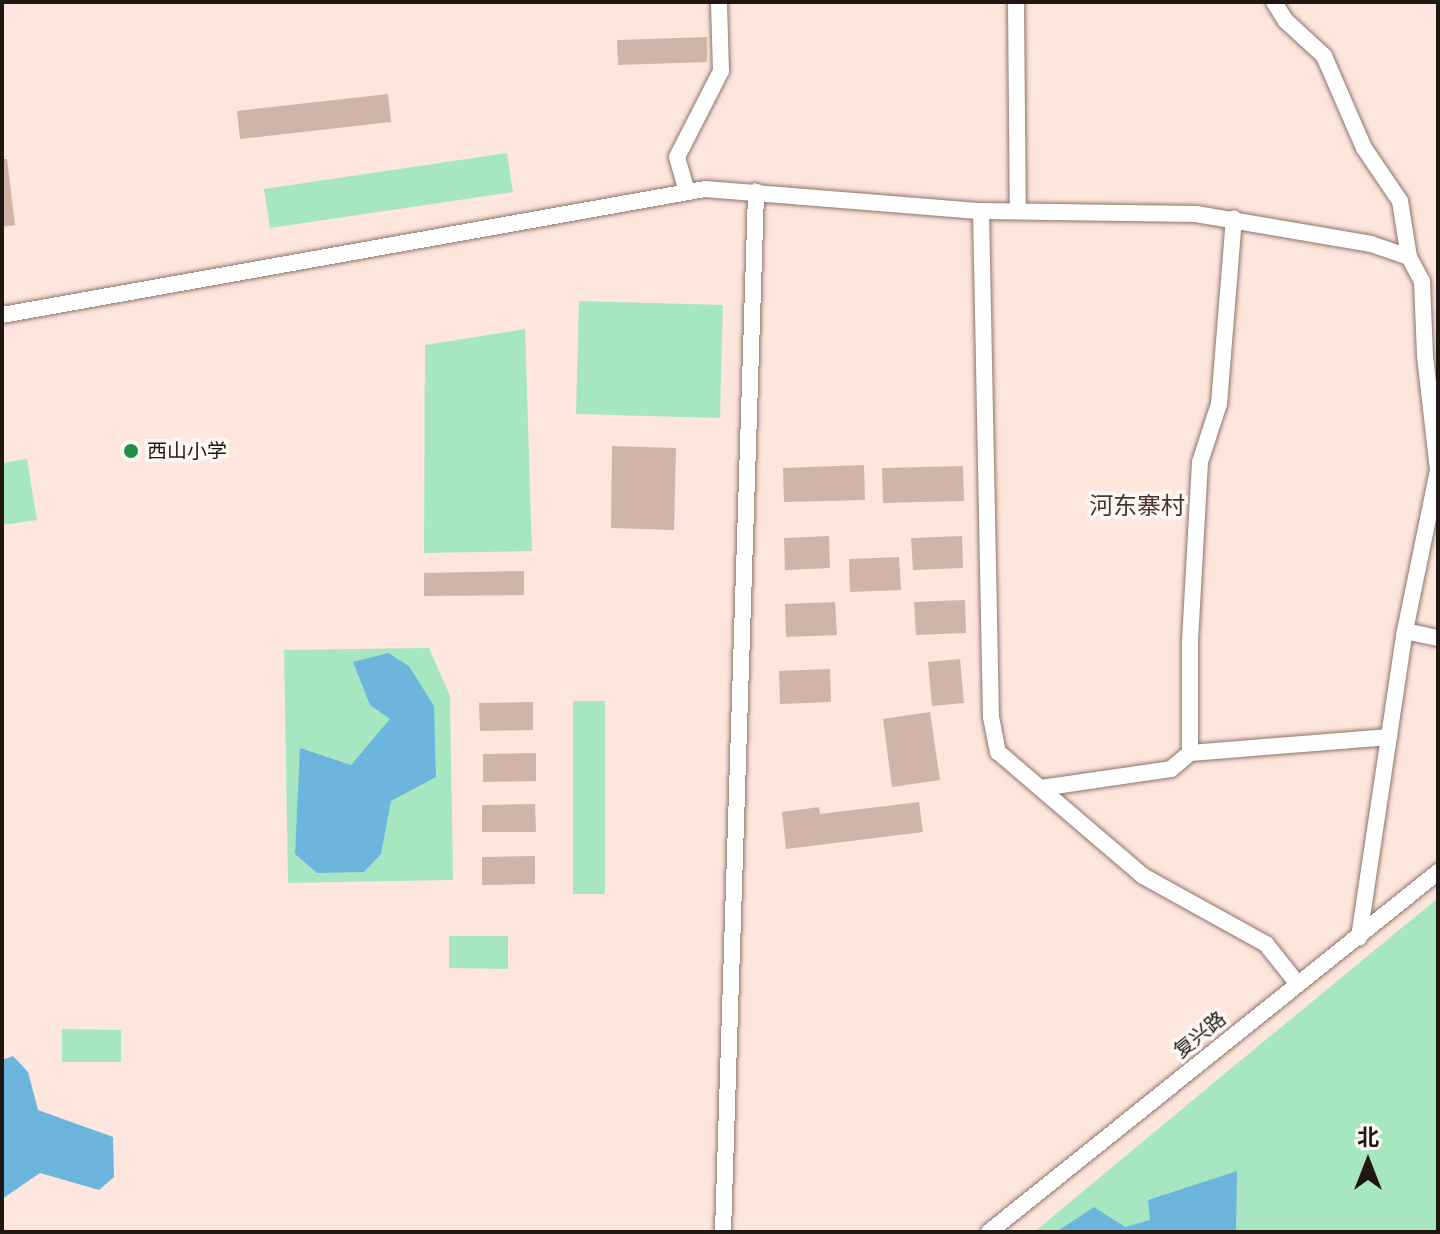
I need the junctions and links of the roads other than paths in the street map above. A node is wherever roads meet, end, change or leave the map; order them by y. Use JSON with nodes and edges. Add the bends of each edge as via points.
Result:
{"nodes":[{"id":1,"x":719,"y":2,"type":"edge"},
{"id":2,"x":1016,"y":2,"type":"edge"},
{"id":3,"x":1274,"y":2,"type":"edge"},
{"id":4,"x":687,"y":192,"type":"junction"},
{"id":5,"x":756,"y":192,"type":"junction"},
{"id":6,"x":981,"y":211,"type":"junction"},
{"id":7,"x":1018,"y":211,"type":"junction"},
{"id":8,"x":1234,"y":219,"type":"junction"},
{"id":9,"x":1409,"y":257,"type":"junction"},
{"id":10,"x":2,"y":315,"type":"edge"},
{"id":11,"x":1405,"y":631,"type":"junction"},
{"id":12,"x":1438,"y":638,"type":"edge"},
{"id":13,"x":1389,"y":737,"type":"junction"},
{"id":14,"x":1190,"y":753,"type":"junction"},
{"id":15,"x":1041,"y":788,"type":"junction"},
{"id":16,"x":1438,"y":872,"type":"edge"},
{"id":17,"x":1359,"y":938,"type":"junction"},
{"id":18,"x":1297,"y":983,"type":"junction"},
{"id":19,"x":723,"y":1232,"type":"edge"},
{"id":20,"x":989,"y":1232,"type":"edge"}],
"edges":[{"from":1,"to":4,"type":"street","via":[[721,71],[677,157]]},
{"from":2,"to":7,"type":"street"},
{"from":3,"to":9,"type":"street","via":[[1286,21],[1324,56],[1364,148],[1400,201]]},
{"from":4,"to":5,"type":"street"},
{"from":4,"to":10,"type":"street"},
{"from":5,"to":6,"type":"street"},
{"from":5,"to":19,"type":"street"},
{"from":6,"to":7,"type":"street"},
{"from":6,"to":15,"type":"street","via":[[991,717],[998,752]]},
{"from":7,"to":8,"type":"street"},
{"from":8,"to":9,"type":"street","via":[[1371,244]]},
{"from":8,"to":14,"type":"street","via":[[1219,404],[1200,462]]},
{"from":9,"to":11,"type":"street","via":[[1422,281],[1438,470]]},
{"from":11,"to":12,"type":"street"},
{"from":11,"to":13,"type":"street"},
{"from":13,"to":14,"type":"street"},
{"from":13,"to":17,"type":"street"},
{"from":14,"to":15,"type":"street","via":[[1171,769]]},
{"from":15,"to":18,"type":"street","via":[[1143,876],[1266,944]]},
{"from":16,"to":17,"type":"street","name":"复兴路"},
{"from":17,"to":18,"type":"street","name":"复兴路"},
{"from":18,"to":20,"type":"street","name":"复兴路"}]}
